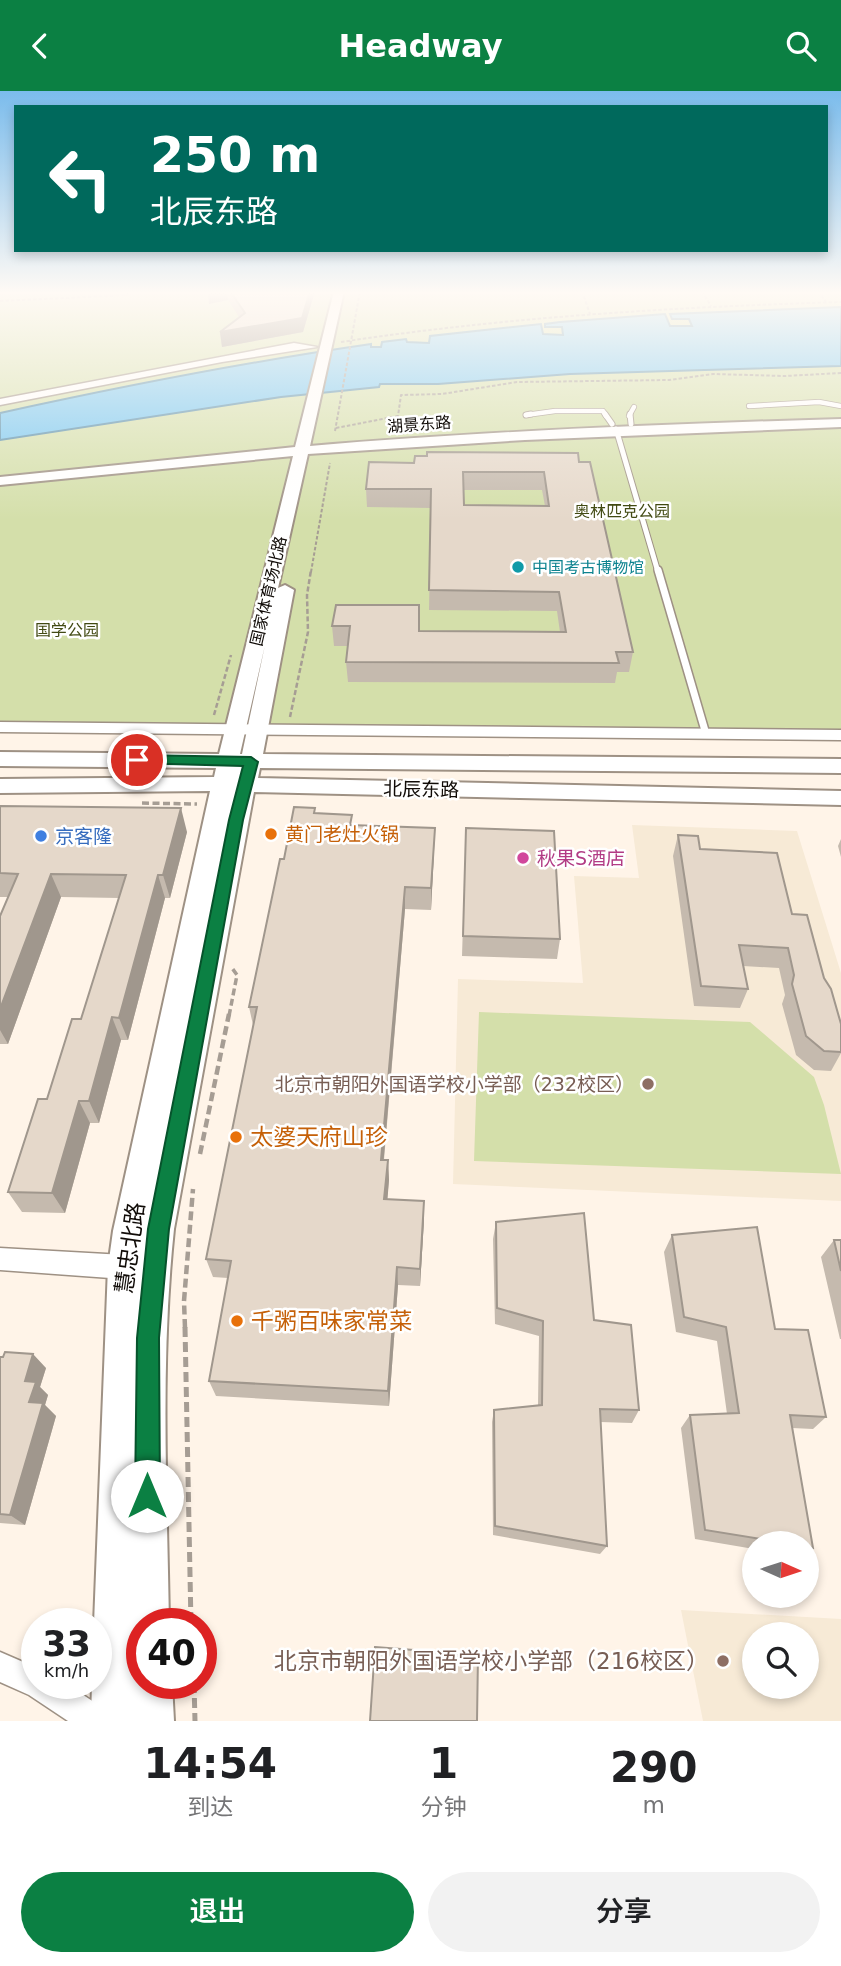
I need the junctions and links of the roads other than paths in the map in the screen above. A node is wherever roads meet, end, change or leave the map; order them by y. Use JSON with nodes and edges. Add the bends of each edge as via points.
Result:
{"nodes":[{"id":1,"x":180,"y":367,"type":"edge"},
{"id":2,"x":333,"y":367,"type":"edge"},
{"id":3,"x":0,"y":402,"type":"edge"},
{"id":4,"x":749,"y":406,"type":"dead end"},
{"id":5,"x":841,"y":406,"type":"edge"},
{"id":6,"x":634,"y":407,"type":"dead end"},
{"id":7,"x":526,"y":415,"type":"dead end"},
{"id":8,"x":841,"y":420,"type":"edge"},
{"id":9,"x":631,"y":423,"type":"junction"},
{"id":10,"x":614,"y":427,"type":"junction"},
{"id":11,"x":319,"y":444,"type":"junction"},
{"id":12,"x":0,"y":478,"type":"edge"},
{"id":13,"x":0,"y":727,"type":"edge"},
{"id":14,"x":235,"y":729,"type":"junction"},
{"id":15,"x":255,"y":730,"type":"junction"},
{"id":16,"x":706,"y":734,"type":"junction"},
{"id":17,"x":841,"y":735,"type":"edge"},
{"id":18,"x":0,"y":759,"type":"edge"},
{"id":19,"x":841,"y":766,"type":"edge"},
{"id":20,"x":237,"y":773,"type":"junction"},
{"id":21,"x":0,"y":786,"type":"edge"},
{"id":22,"x":841,"y":799,"type":"edge"},
{"id":23,"x":0,"y":1259,"type":"edge"},
{"id":24,"x":124,"y":1268,"type":"junction"},
{"id":25,"x":149,"y":1608,"type":"edge"},
{"id":26,"x":0,"y":1667,"type":"edge"},
{"id":27,"x":21,"y":1676,"type":"edge"},
{"id":28,"x":61,"y":1699,"type":"edge"},
{"id":29,"x":152,"y":1699,"type":"edge"},
{"id":30,"x":95,"y":1721,"type":"edge"},
{"id":31,"x":112,"y":1721,"type":"edge"},
{"id":32,"x":153,"y":1721,"type":"edge"}],
"edges":[{"from":1,"to":3,"type":"street"},
{"from":2,"to":11,"type":"street","name":"国家体育场北路"},
{"from":4,"to":5,"type":"lane"},
{"from":6,"to":9,"type":"lane"},
{"from":7,"to":10,"type":"lane","via":[[603,411]]},
{"from":8,"to":9,"type":"street","name":"湖景东路"},
{"from":8,"to":10,"type":"street","name":"湖景东路"},
{"from":9,"to":10,"type":"street","name":"湖景东路"},
{"from":10,"to":11,"type":"street","name":"湖景东路"},
{"from":10,"to":16,"type":"lane"},
{"from":11,"to":12,"type":"street","name":"湖景东路"},
{"from":11,"to":14,"type":"street","name":"国家体育场北路"},
{"from":11,"to":15,"type":"street","name":"国家体育场北路"},
{"from":13,"to":14,"type":"street"},
{"from":14,"to":15,"type":"street"},
{"from":14,"to":20,"type":"street","name":"国家体育场北路"},
{"from":15,"to":16,"type":"street"},
{"from":15,"to":20,"type":"street","name":"国家体育场北路"},
{"from":16,"to":17,"type":"street"},
{"from":18,"to":20,"type":"street","name":"北辰东路"},
{"from":19,"to":20,"type":"street","name":"北辰东路"},
{"from":20,"to":21,"type":"street","name":"北辰东路"},
{"from":20,"to":22,"type":"street","name":"北辰东路"},
{"from":20,"to":24,"type":"street","name":"慧忠北路"},
{"from":20,"to":25,"type":"street","name":"慧忠北路","via":[[212,944],[152,1280],[147,1412]]},
{"from":23,"to":24,"type":"street"},
{"from":24,"to":31,"type":"street","name":"慧忠北路"},
{"from":26,"to":27,"type":"street"},
{"from":28,"to":30,"type":"street"},
{"from":29,"to":32,"type":"street"}]}
